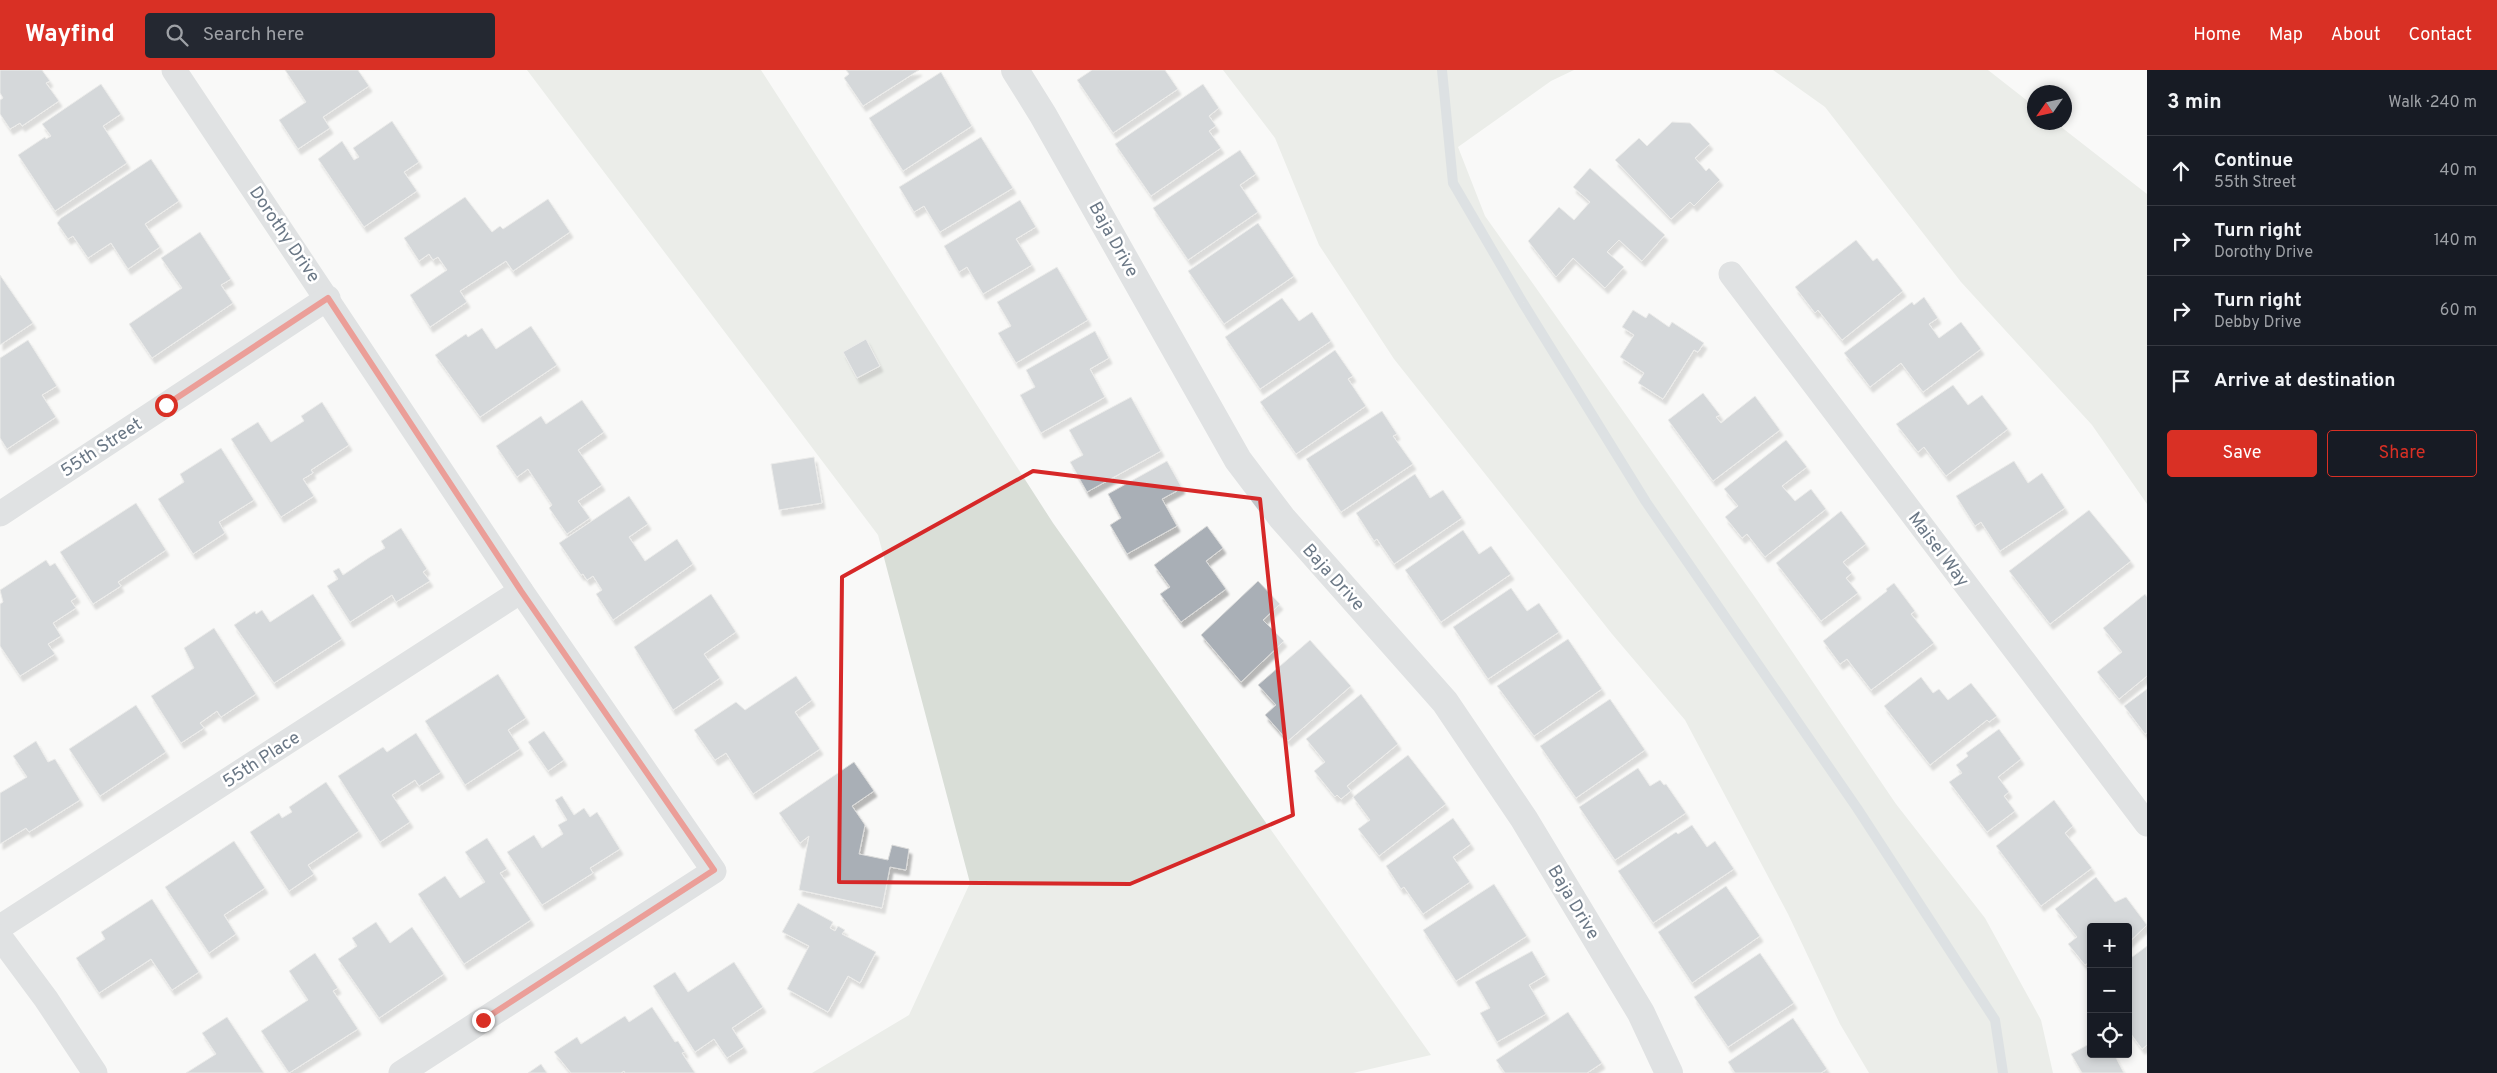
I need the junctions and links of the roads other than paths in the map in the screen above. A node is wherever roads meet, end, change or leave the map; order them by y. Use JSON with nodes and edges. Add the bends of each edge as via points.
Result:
{"nodes":[{"id":1,"x":174,"y":70,"type":"edge"},
{"id":2,"x":1015,"y":70,"type":"edge"},
{"id":3,"x":1731,"y":274,"type":"dead end"},
{"id":4,"x":328,"y":298,"type":"junction"},
{"id":5,"x":0,"y":514,"type":"edge"},
{"id":6,"x":521,"y":591,"type":"junction"},
{"id":7,"x":2147,"y":824,"type":"edge"},
{"id":8,"x":0,"y":927,"type":"edge"},
{"id":9,"x":0,"y":937,"type":"edge"},
{"id":10,"x":95,"y":1073,"type":"edge"},
{"id":11,"x":401,"y":1073,"type":"edge"},
{"id":12,"x":1669,"y":1073,"type":"edge"}],
"edges":[{"from":1,"to":4,"type":"street","name":"Dorothy Drive"},
{"from":2,"to":12,"type":"street","name":"Baja Drive","via":[[1238,460],[1282,518],[1445,702],[1524,819],[1641,1013]]},
{"from":3,"to":7,"type":"street","name":"Maisel Way"},
{"from":4,"to":5,"type":"street","name":"55th Street"},
{"from":4,"to":6,"type":"street","name":"Dorothy Drive"},
{"from":6,"to":8,"type":"street","name":"55th Place"},
{"from":6,"to":11,"type":"street","name":"Dorothy Drive","via":[[714,870]]},
{"from":9,"to":10,"type":"street","via":[[46,998]]}]}
